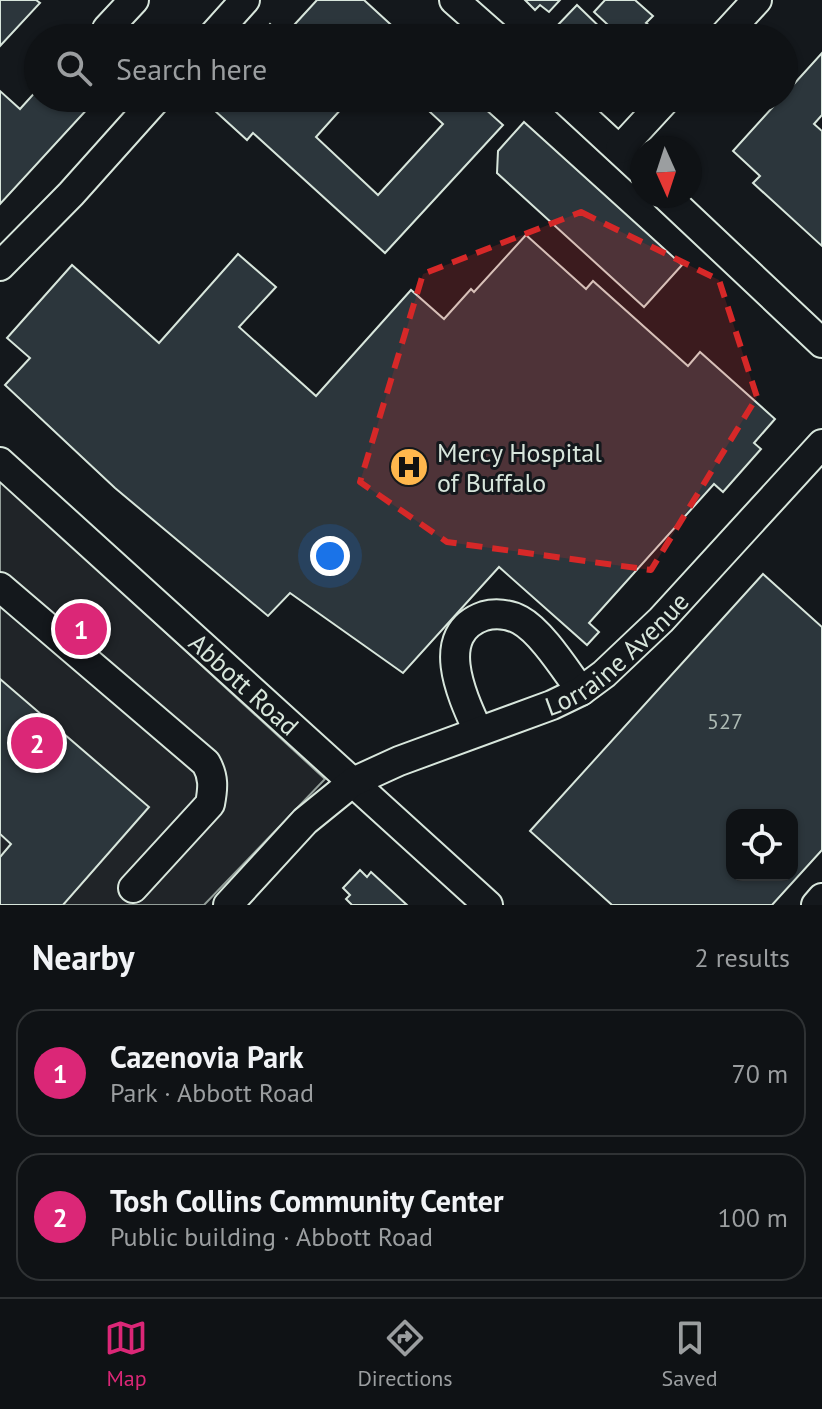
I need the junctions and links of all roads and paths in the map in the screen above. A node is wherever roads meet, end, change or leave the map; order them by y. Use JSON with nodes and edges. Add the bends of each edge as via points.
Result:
{"nodes":[{"id":1,"x":134,"y":0,"type":"edge"},
{"id":2,"x":245,"y":0,"type":"edge"},
{"id":3,"x":454,"y":0,"type":"edge"},
{"id":4,"x":757,"y":0,"type":"edge"},
{"id":5,"x":112,"y":24,"type":"edge"},
{"id":6,"x":224,"y":24,"type":"edge"},
{"id":7,"x":481,"y":24,"type":"edge"},
{"id":8,"x":735,"y":24,"type":"edge"},
{"id":9,"x":144,"y":112,"type":"edge"},
{"id":10,"x":579,"y":112,"type":"edge"},
{"id":11,"x":654,"y":112,"type":"edge"},
{"id":12,"x":620,"y":149,"type":"junction"},
{"id":13,"x":630,"y":159,"type":"edge"},
{"id":14,"x":679,"y":208,"type":"edge"},
{"id":15,"x":0,"y":266,"type":"edge"},
{"id":16,"x":822,"y":343,"type":"edge"},
{"id":17,"x":822,"y":444,"type":"edge"},
{"id":18,"x":0,"y":462,"type":"edge"},
{"id":19,"x":0,"y":587,"type":"edge"},
{"id":20,"x":581,"y":691,"type":"junction"},
{"id":21,"x":478,"y":731,"type":"junction"},
{"id":22,"x":353,"y":782,"type":"junction"},
{"id":23,"x":133,"y":888,"type":"dead end"},
{"id":24,"x":822,"y":898,"type":"edge"},
{"id":25,"x":228,"y":905,"type":"edge"},
{"id":26,"x":488,"y":905,"type":"edge"},
{"id":27,"x":816,"y":905,"type":"edge"}],
"edges":[{"from":1,"to":5,"type":"street"},
{"from":2,"to":6,"type":"street"},
{"from":3,"to":7,"type":"street"},
{"from":4,"to":8,"type":"street"},
{"from":9,"to":15,"type":"street"},
{"from":10,"to":12,"type":"street"},
{"from":11,"to":12,"type":"street"},
{"from":12,"to":13,"type":"street"},
{"from":14,"to":16,"type":"street"},
{"from":17,"to":20,"type":"street","name":"Lorraine Avenue","via":[[661,620]]},
{"from":18,"to":22,"type":"street","name":"Abbott Road"},
{"from":19,"to":23,"type":"street","via":[[212,773],[210,804]]},
{"from":20,"to":21,"type":"street","name":"Lorraine Avenue"},
{"from":20,"to":21,"type":"street","via":[[521,620],[502,614],[477,619],[462,632],[454,654],[457,679]]},
{"from":21,"to":22,"type":"street","name":"Lorraine Avenue"},
{"from":22,"to":25,"type":"street","name":"Lorraine Avenue","via":[[305,821]]},
{"from":22,"to":26,"type":"street","name":"Abbott Road"},
{"from":24,"to":27,"type":"street"}]}
